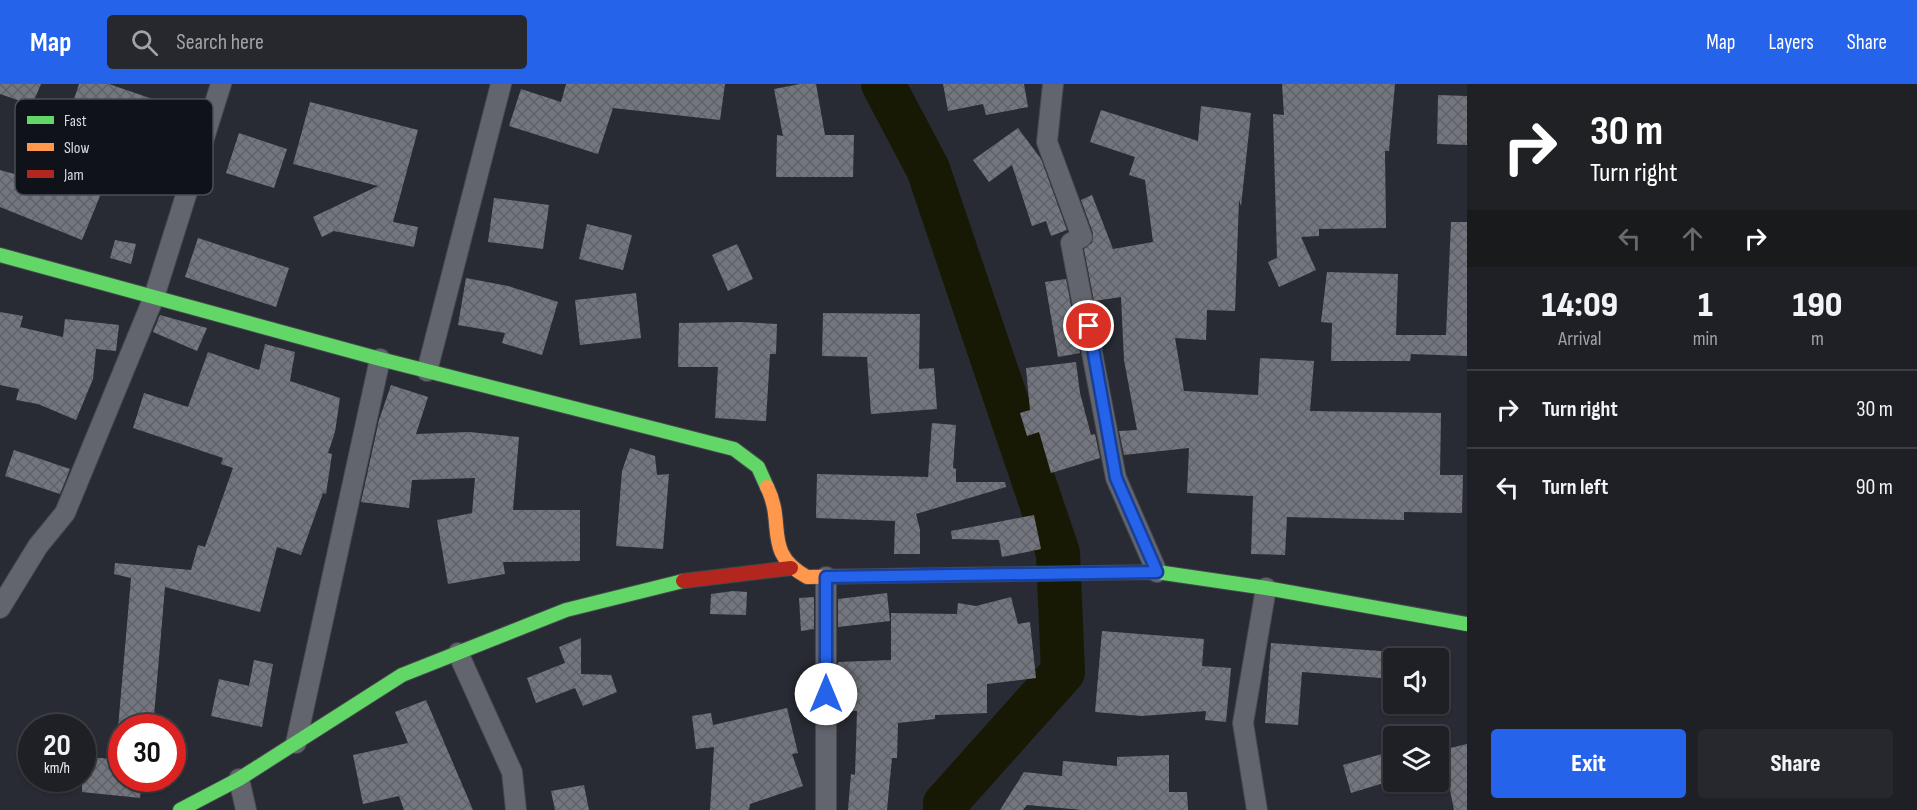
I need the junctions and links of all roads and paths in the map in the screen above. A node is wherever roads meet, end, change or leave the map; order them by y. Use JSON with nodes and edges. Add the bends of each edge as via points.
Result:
{"nodes":[{"id":1,"x":221,"y":84,"type":"edge"},
{"id":2,"x":501,"y":84,"type":"edge"},
{"id":3,"x":1053,"y":84,"type":"edge"},
{"id":4,"x":213,"y":109,"type":"edge"},
{"id":5,"x":186,"y":195,"type":"edge"},
{"id":6,"x":0,"y":255,"type":"edge"},
{"id":7,"x":154,"y":297,"type":"junction"},
{"id":8,"x":380,"y":359,"type":"junction"},
{"id":9,"x":428,"y":371,"type":"junction"},
{"id":10,"x":791,"y":568,"type":"junction"},
{"id":11,"x":1157,"y":572,"type":"junction"},
{"id":12,"x":826,"y":577,"type":"junction"},
{"id":13,"x":1266,"y":588,"type":"junction"},
{"id":14,"x":0,"y":608,"type":"edge"},
{"id":15,"x":1467,"y":624,"type":"edge"},
{"id":16,"x":458,"y":653,"type":"junction"},
{"id":17,"x":296,"y":743,"type":"junction"},
{"id":18,"x":239,"y":779,"type":"junction"},
{"id":19,"x":180,"y":810,"type":"edge"},
{"id":20,"x":246,"y":810,"type":"edge"},
{"id":21,"x":516,"y":810,"type":"edge"},
{"id":22,"x":826,"y":810,"type":"edge"},
{"id":23,"x":1257,"y":810,"type":"edge"}],
"edges":[{"from":1,"to":4,"type":"street"},
{"from":2,"to":9,"type":"street"},
{"from":3,"to":11,"type":"street","via":[[1047,142],[1082,237],[1071,243],[1116,478]]},
{"from":5,"to":7,"type":"street"},
{"from":6,"to":7,"type":"street"},
{"from":7,"to":8,"type":"street"},
{"from":7,"to":14,"type":"street","via":[[66,513],[38,546]]},
{"from":8,"to":9,"type":"street"},
{"from":8,"to":17,"type":"street"},
{"from":9,"to":10,"type":"street","via":[[734,449],[758,467],[770,492],[781,556]]},
{"from":10,"to":12,"type":"street","via":[[807,578]]},
{"from":10,"to":16,"type":"street","via":[[678,582],[566,610]]},
{"from":11,"to":12,"type":"street"},
{"from":11,"to":13,"type":"street"},
{"from":12,"to":22,"type":"street"},
{"from":13,"to":15,"type":"street"},
{"from":13,"to":23,"type":"street","via":[[1243,723]]},
{"from":16,"to":17,"type":"street","via":[[402,675]]},
{"from":16,"to":21,"type":"street","via":[[512,772]]},
{"from":17,"to":18,"type":"street"},
{"from":18,"to":19,"type":"street"},
{"from":18,"to":20,"type":"street"}]}
